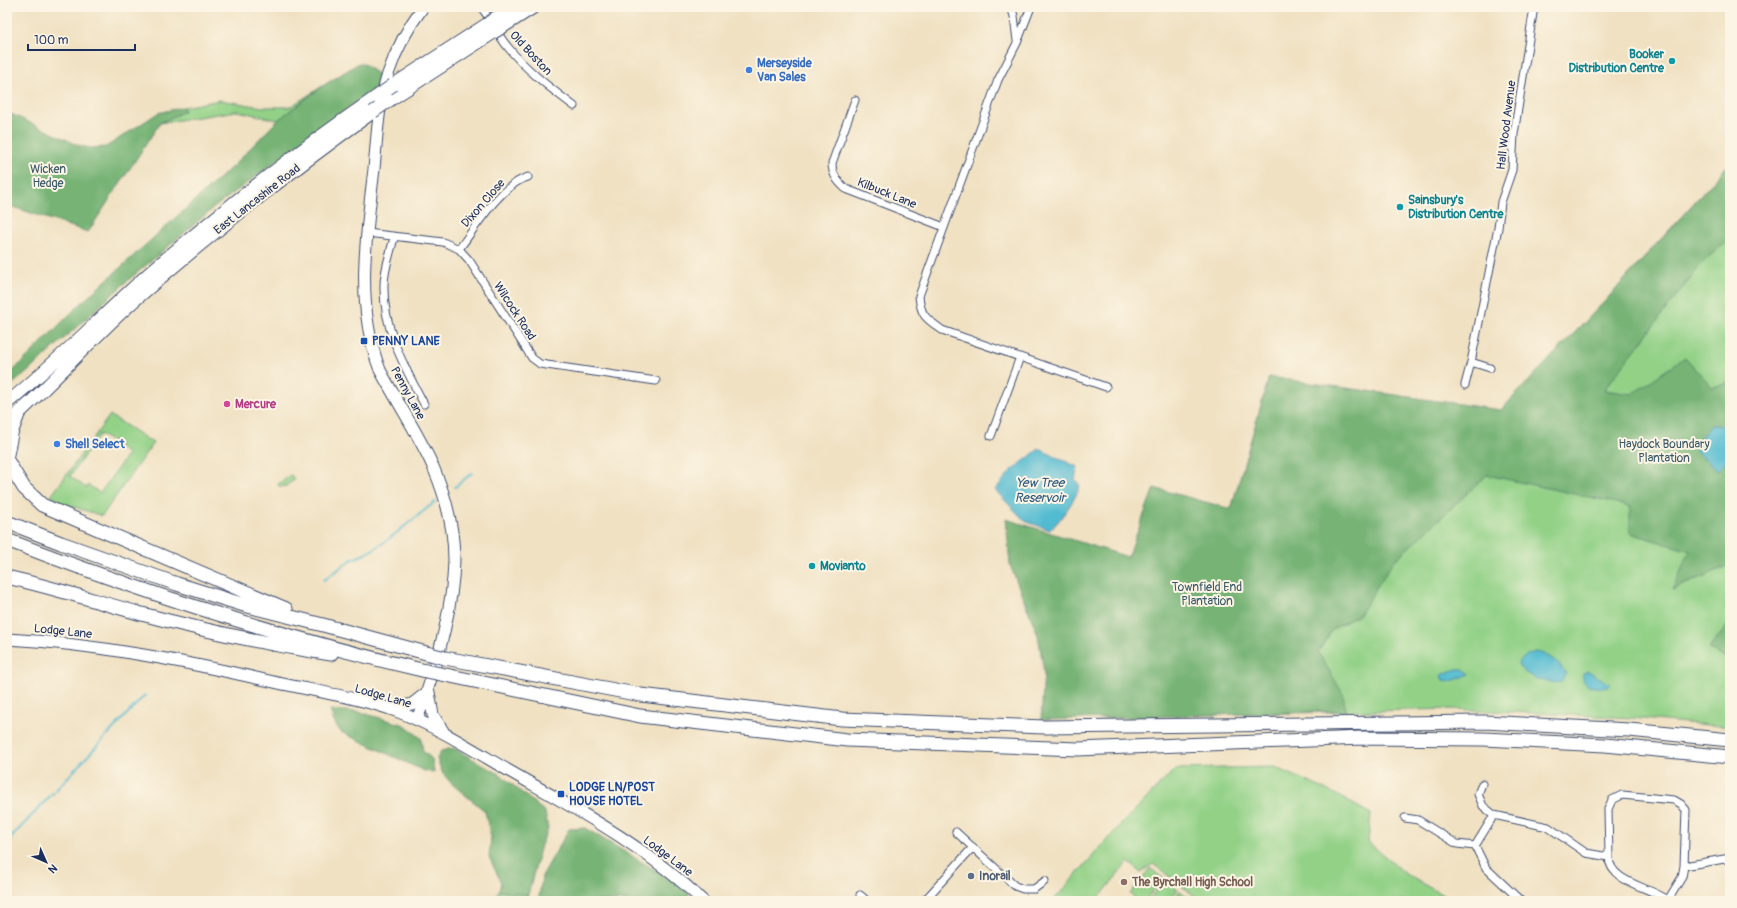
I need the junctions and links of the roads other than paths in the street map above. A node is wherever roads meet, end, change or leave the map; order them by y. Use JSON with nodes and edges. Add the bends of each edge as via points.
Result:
{"nodes":[{"id":1,"x":423,"y":7,"type":"edge"},
{"id":2,"x":481,"y":7,"type":"edge"},
{"id":3,"x":513,"y":7,"type":"edge"},
{"id":4,"x":534,"y":7,"type":"edge"},
{"id":5,"x":1011,"y":7,"type":"edge"},
{"id":6,"x":1031,"y":7,"type":"edge"},
{"id":7,"x":1534,"y":7,"type":"edge"},
{"id":8,"x":494,"y":26,"type":"junction"},
{"id":9,"x":1017,"y":43,"type":"junction"},
{"id":10,"x":855,"y":100,"type":"dead end"},
{"id":11,"x":574,"y":106,"type":"dead end"},
{"id":12,"x":528,"y":177,"type":"dead end"},
{"id":13,"x":944,"y":227,"type":"junction"},
{"id":14,"x":367,"y":233,"type":"junction"},
{"id":15,"x":394,"y":237,"type":"junction"},
{"id":16,"x":459,"y":249,"type":"junction"},
{"id":17,"x":1020,"y":357,"type":"junction"},
{"id":18,"x":1471,"y":362,"type":"junction"},
{"id":19,"x":1490,"y":368,"type":"dead end"},
{"id":20,"x":656,"y":381,"type":"dead end"},
{"id":21,"x":1465,"y":385,"type":"dead end"},
{"id":22,"x":1106,"y":387,"type":"dead end"},
{"id":23,"x":18,"y":394,"type":"junction"},
{"id":24,"x":419,"y":395,"type":"junction"},
{"id":25,"x":7,"y":399,"type":"edge"},
{"id":26,"x":412,"y":400,"type":"dead end"},
{"id":27,"x":7,"y":403,"type":"edge"},
{"id":28,"x":424,"y":404,"type":"dead end"},
{"id":29,"x":21,"y":412,"type":"junction"},
{"id":30,"x":7,"y":424,"type":"edge"},
{"id":31,"x":991,"y":436,"type":"dead end"},
{"id":32,"x":7,"y":463,"type":"edge"},
{"id":33,"x":11,"y":524,"type":"edge"},
{"id":34,"x":7,"y":540,"type":"edge"},
{"id":35,"x":7,"y":577,"type":"edge"},
{"id":36,"x":323,"y":624,"type":"junction"},
{"id":37,"x":7,"y":639,"type":"edge"},
{"id":38,"x":390,"y":662,"type":"junction"},
{"id":39,"x":430,"y":687,"type":"junction"},
{"id":40,"x":390,"y":709,"type":"junction"},
{"id":41,"x":417,"y":720,"type":"junction"},
{"id":42,"x":445,"y":734,"type":"junction"},
{"id":43,"x":1730,"y":740,"type":"edge"},
{"id":44,"x":1730,"y":757,"type":"edge"},
{"id":45,"x":1482,"y":784,"type":"dead end"},
{"id":46,"x":1494,"y":815,"type":"junction"},
{"id":47,"x":1405,"y":818,"type":"dead end"},
{"id":48,"x":956,"y":832,"type":"dead end"},
{"id":49,"x":1475,"y":846,"type":"junction"},
{"id":50,"x":974,"y":847,"type":"junction"},
{"id":51,"x":1609,"y":857,"type":"junction"},
{"id":52,"x":1730,"y":858,"type":"edge"},
{"id":53,"x":1684,"y":866,"type":"junction"},
{"id":54,"x":1045,"y":881,"type":"dead end"},
{"id":55,"x":860,"y":894,"type":"dead end"},
{"id":56,"x":1520,"y":900,"type":"edge"},
{"id":57,"x":1668,"y":900,"type":"edge"},
{"id":58,"x":703,"y":901,"type":"edge"},
{"id":59,"x":867,"y":901,"type":"edge"},
{"id":60,"x":924,"y":901,"type":"edge"}],
"edges":[{"from":1,"to":14,"type":"main road","name":"Penny Lane","via":[[400,44],[388,75],[378,116]]},
{"from":2,"to":11,"type":"street","name":"Old Boston","via":[[506,46],[517,58]]},
{"from":3,"to":8,"type":"highway","name":"East Lancashire Road"},
{"from":4,"to":8,"type":"highway","name":"East Lancashire Road"},
{"from":5,"to":9,"type":"street"},
{"from":6,"to":9,"type":"street"},
{"from":7,"to":18,"type":"street","name":"Hall Wood Avenue","via":[[1514,134],[1512,170],[1501,202]]},
{"from":8,"to":23,"type":"highway","name":"East Lancashire Road","bridge":true,"via":[[393,85],[283,164],[192,236],[102,315]]},
{"from":8,"to":29,"type":"highway","name":"East Lancashire Road","bridge":true,"via":[[295,169],[202,242],[115,318]]},
{"from":9,"to":13,"type":"street","via":[[998,80]]},
{"from":10,"to":13,"type":"street","name":"Kilbuck Lane","via":[[832,164],[839,182],[846,189]]},
{"from":12,"to":16,"type":"street","name":"Dixon Close","via":[[518,180],[497,200]]},
{"from":13,"to":17,"type":"street","via":[[919,296],[920,310],[942,330]]},
{"from":14,"to":15,"type":"street","name":"Wilcock Road"},
{"from":14,"to":39,"type":"main road","name":"Penny Lane","via":[[364,300],[370,343],[380,370],[433,467],[445,500],[452,531],[454,560],[451,594]]},
{"from":15,"to":16,"type":"street","name":"Wilcock Road","via":[[444,242]]},
{"from":15,"to":24,"type":"street","via":[[384,284],[387,322],[396,349]]},
{"from":16,"to":20,"type":"street","name":"Wilcock Road","via":[[469,260],[532,358],[540,364]]},
{"from":17,"to":22,"type":"street"},
{"from":17,"to":31,"type":"street"},
{"from":18,"to":19,"type":"street"},
{"from":18,"to":21,"type":"street","name":"Hall Wood Avenue"},
{"from":23,"to":25,"type":"highway"},
{"from":23,"to":27,"type":"highway","name":"East Lancashire Road"},
{"from":24,"to":26,"type":"street"},
{"from":24,"to":28,"type":"street"},
{"from":29,"to":30,"type":"highway","name":"East Lancashire Road"},
{"from":29,"to":32,"type":"highway","via":[[13,428]]},
{"from":32,"to":36,"type":"highway","via":[[24,488],[42,505]]},
{"from":33,"to":36,"type":"highway","via":[[176,584],[244,605]]},
{"from":34,"to":38,"type":"highway","via":[[172,600]]},
{"from":35,"to":38,"type":"highway","via":[[140,614],[232,635],[294,648]]},
{"from":36,"to":43,"type":"highway","bridge":true,"via":[[445,658],[641,695],[842,719],[1045,727],[1484,722],[1629,730]]},
{"from":37,"to":40,"type":"main road","name":"Lodge Lane","via":[[46,641],[181,661]]},
{"from":38,"to":44,"type":"highway","bridge":true,"via":[[640,716],[847,740],[1078,749],[1362,738],[1476,739],[1605,745]]},
{"from":39,"to":40,"type":"main road","via":[[417,702]]},
{"from":39,"to":41,"type":"main road","name":"Penny Lane"},
{"from":39,"to":42,"type":"main road","via":[[429,701],[433,715]]},
{"from":40,"to":41,"type":"main road","name":"Lodge Lane"},
{"from":41,"to":42,"type":"main road","name":"Lodge Lane"},
{"from":42,"to":58,"type":"main road","name":"Lodge Lane","via":[[573,808],[651,857]]},
{"from":45,"to":46,"type":"street","via":[[1478,794],[1483,806]]},
{"from":46,"to":49,"type":"street"},
{"from":46,"to":51,"type":"street","via":[[1548,827],[1586,853]]},
{"from":47,"to":49,"type":"street","via":[[1418,820],[1457,844]]},
{"from":48,"to":50,"type":"street"},
{"from":49,"to":56,"type":"street","via":[[1486,868]]},
{"from":50,"to":54,"type":"street","via":[[1019,888],[1034,889]]},
{"from":50,"to":60,"type":"street"},
{"from":51,"to":53,"type":"street","via":[[1608,809],[1612,800],[1622,795],[1674,800],[1682,804],[1686,810]]},
{"from":51,"to":57,"type":"street","via":[[1609,864],[1615,874]]},
{"from":52,"to":53,"type":"street"},
{"from":53,"to":57,"type":"street","via":[[1682,877]]},
{"from":55,"to":59,"type":"street"}]}
